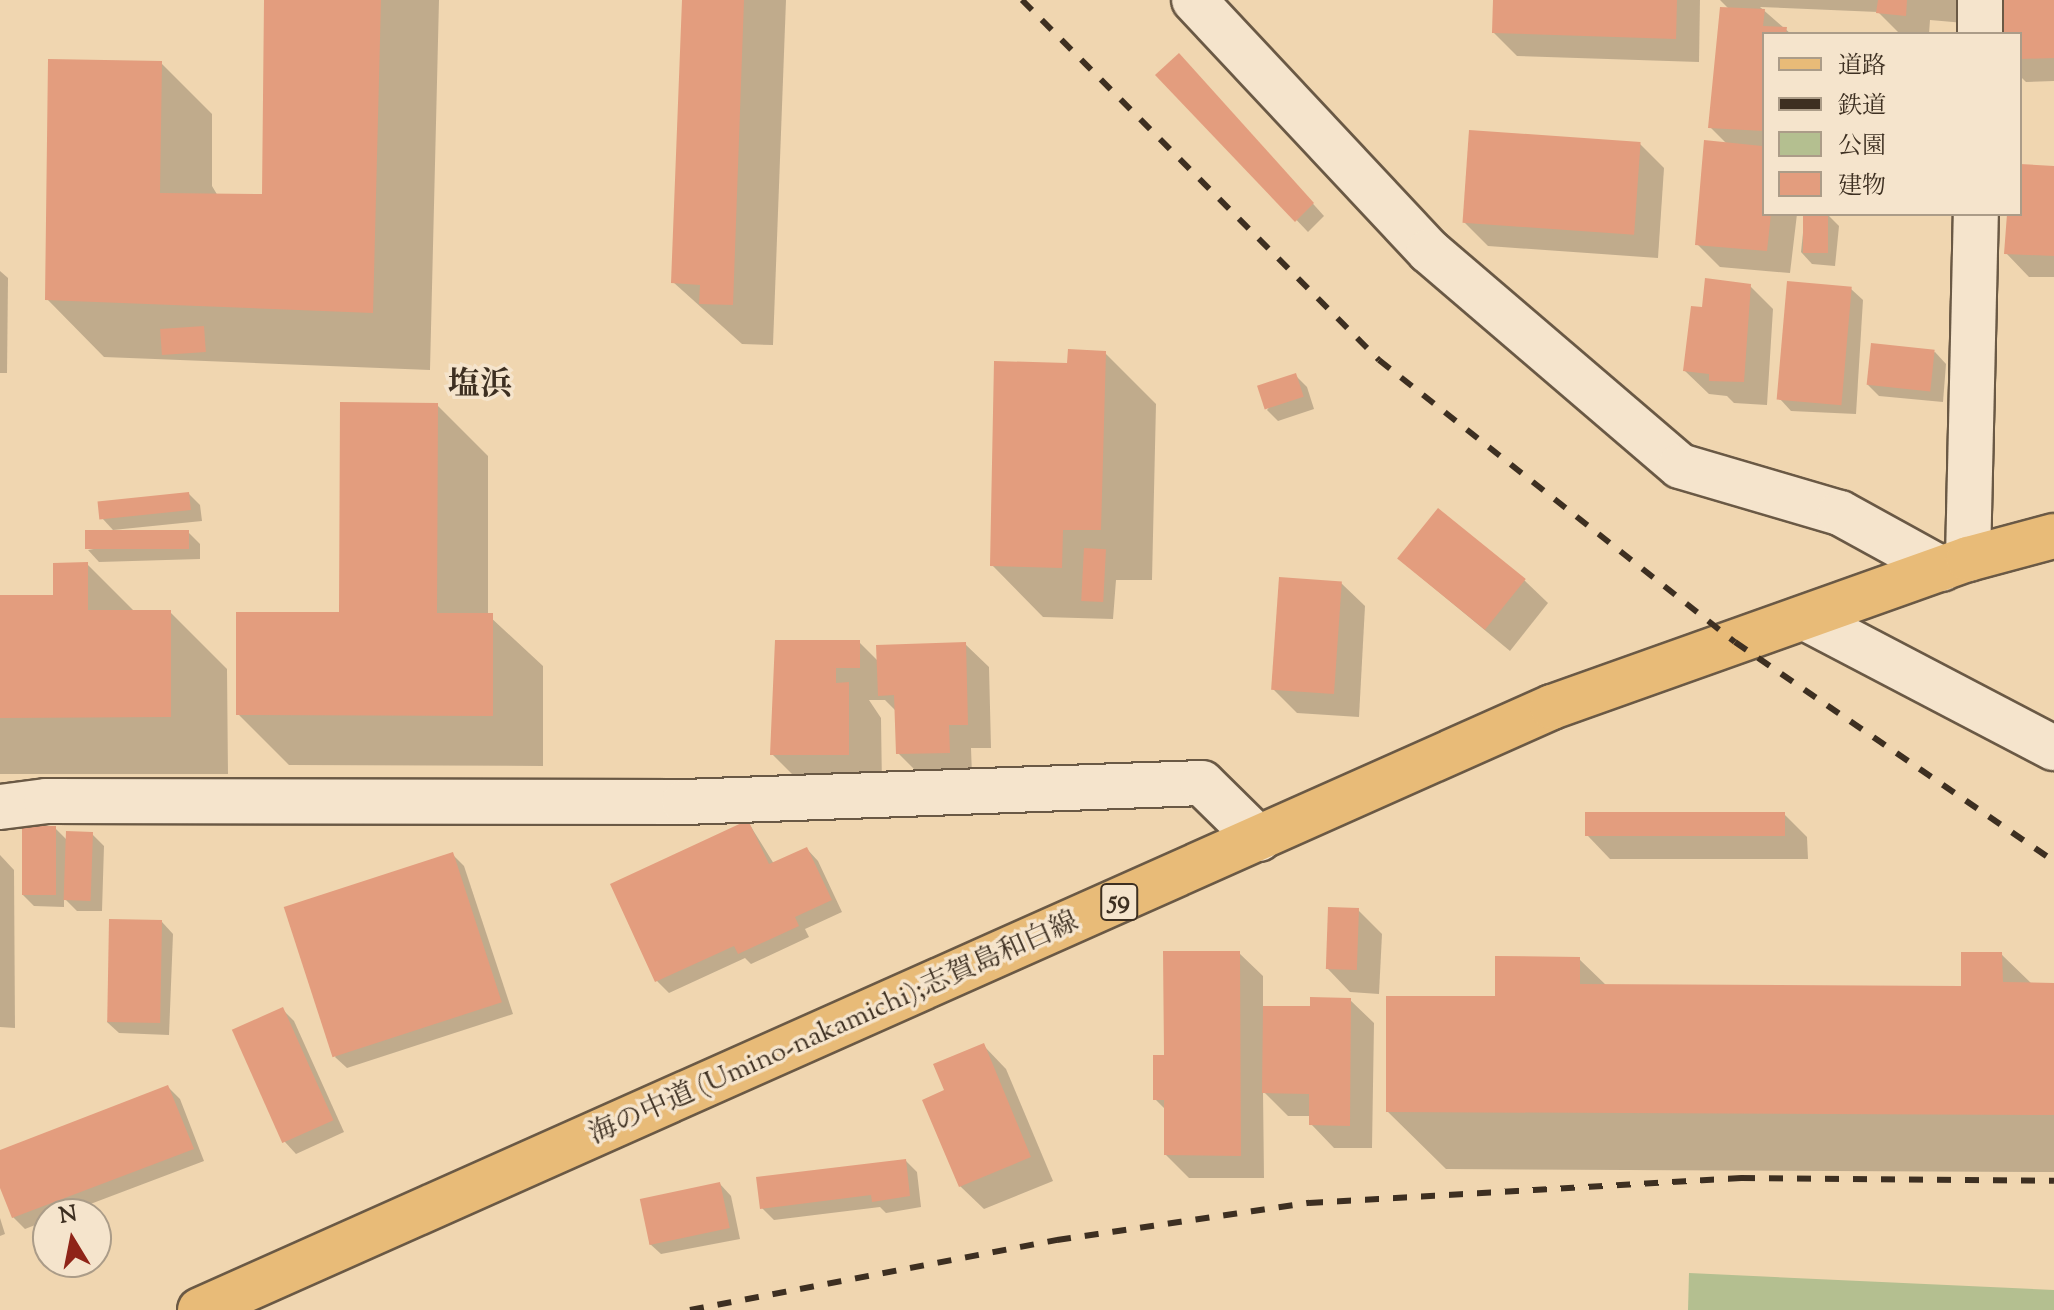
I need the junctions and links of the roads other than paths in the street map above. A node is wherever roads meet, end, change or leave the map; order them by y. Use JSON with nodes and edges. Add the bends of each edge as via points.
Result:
{"nodes":[{"id":1,"x":1194,"y":0,"type":"edge"},
{"id":2,"x":1980,"y":0,"type":"edge"},
{"id":3,"x":1980,"y":32,"type":"edge"},
{"id":4,"x":1976,"y":216,"type":"edge"},
{"id":5,"x":2054,"y":536,"type":"edge"},
{"id":6,"x":1955,"y":564,"type":"junction"},
{"id":7,"x":1805,"y":618,"type":"junction"},
{"id":8,"x":2054,"y":748,"type":"edge"},
{"id":9,"x":0,"y":807,"type":"edge"},
{"id":10,"x":1259,"y":839,"type":"junction"},
{"id":11,"x":200,"y":1310,"type":"edge"}],
"edges":[{"from":1,"to":6,"type":"street","via":[[1429,251],[1680,466],[1840,513]]},
{"from":2,"to":3,"type":"street"},
{"from":4,"to":6,"type":"street"},
{"from":5,"to":6,"type":"main road","name":"海の中道 (Umino-nakamichi);志賀島和白線","number":"59"},
{"from":6,"to":7,"type":"main road","name":"海の中道 (Umino-nakamichi);志賀島和白線","number":"59"},
{"from":7,"to":8,"type":"street"},
{"from":7,"to":10,"type":"main road","name":"海の中道 (Umino-nakamichi);志賀島和白線","number":"59","via":[[1552,707]]},
{"from":9,"to":10,"type":"street","via":[[46,801],[684,802],[1202,783]]},
{"from":10,"to":11,"type":"main road","name":"海の中道 (Umino-nakamichi);志賀島和白線","number":"59"}]}
